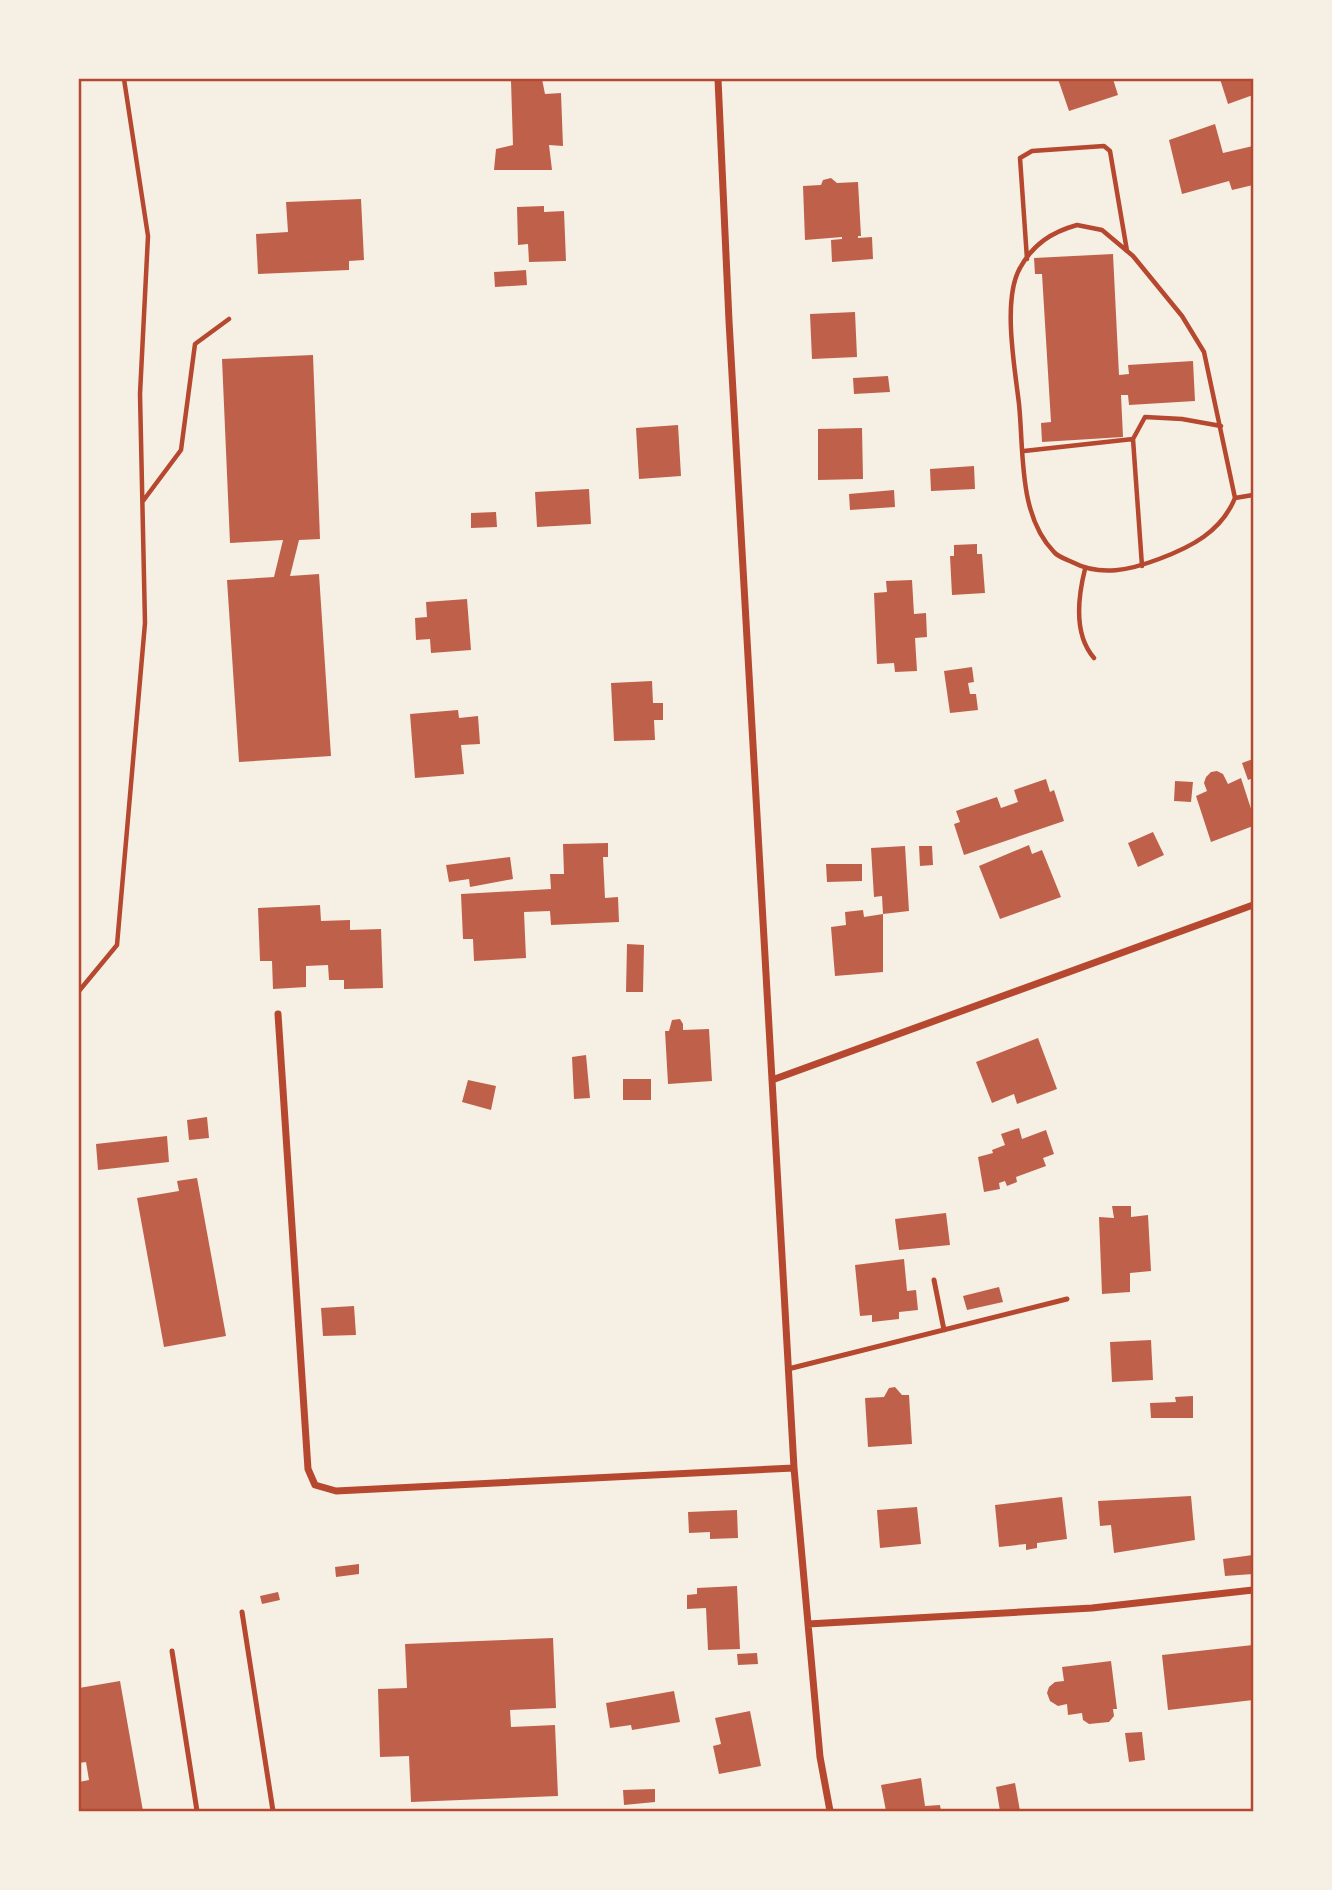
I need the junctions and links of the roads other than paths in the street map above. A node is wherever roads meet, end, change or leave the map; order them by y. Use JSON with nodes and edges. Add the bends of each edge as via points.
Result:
{"nodes":[{"id":1,"x":718,"y":79,"type":"edge"},
{"id":2,"x":1253,"y":905,"type":"edge"},
{"id":3,"x":278,"y":1014,"type":"dead end"},
{"id":4,"x":772,"y":1080,"type":"junction"},
{"id":5,"x":934,"y":1280,"type":"dead end"},
{"id":6,"x":1067,"y":1299,"type":"dead end"},
{"id":7,"x":944,"y":1330,"type":"junction"},
{"id":8,"x":789,"y":1369,"type":"junction"},
{"id":9,"x":794,"y":1468,"type":"junction"},
{"id":10,"x":1253,"y":1590,"type":"edge"},
{"id":11,"x":242,"y":1612,"type":"dead end"},
{"id":12,"x":808,"y":1624,"type":"junction"},
{"id":13,"x":172,"y":1651,"type":"dead end"},
{"id":14,"x":197,"y":1811,"type":"edge"},
{"id":15,"x":273,"y":1811,"type":"edge"},
{"id":16,"x":830,"y":1811,"type":"edge"}],
"edges":[{"from":1,"to":4,"type":"street"},
{"from":2,"to":4,"type":"street"},
{"from":3,"to":9,"type":"street","via":[[308,1469],[315,1485],[336,1491]]},
{"from":4,"to":8,"type":"street"},
{"from":5,"to":7,"type":"lane"},
{"from":6,"to":7,"type":"lane"},
{"from":7,"to":8,"type":"lane"},
{"from":8,"to":9,"type":"street"},
{"from":9,"to":12,"type":"street"},
{"from":10,"to":12,"type":"street","via":[[1092,1608]]},
{"from":11,"to":15,"type":"lane"},
{"from":12,"to":16,"type":"street","via":[[820,1756]]},
{"from":13,"to":14,"type":"lane"}]}
